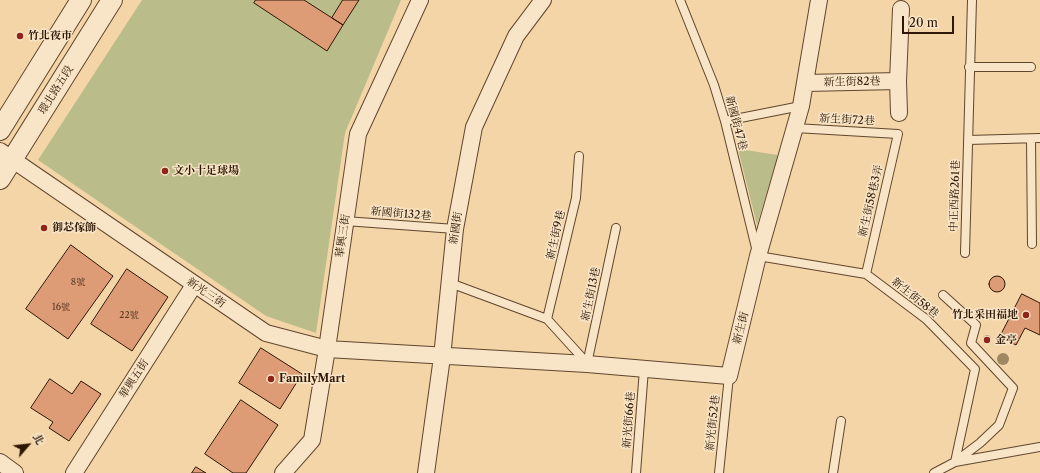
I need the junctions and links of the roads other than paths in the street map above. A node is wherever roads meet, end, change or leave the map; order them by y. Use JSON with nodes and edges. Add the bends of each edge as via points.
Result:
{"nodes":[{"id":1,"x":82,"y":0,"type":"edge"},
{"id":2,"x":112,"y":0,"type":"edge"},
{"id":3,"x":420,"y":0,"type":"edge"},
{"id":4,"x":543,"y":0,"type":"edge"},
{"id":5,"x":680,"y":0,"type":"edge"},
{"id":6,"x":819,"y":0,"type":"edge"},
{"id":7,"x":971,"y":4,"type":"edge"},
{"id":8,"x":901,"y":9,"type":"dead end"},
{"id":9,"x":969,"y":67,"type":"junction"},
{"id":10,"x":1031,"y":67,"type":"dead end"},
{"id":11,"x":898,"y":81,"type":"junction"},
{"id":12,"x":805,"y":83,"type":"junction"},
{"id":13,"x":801,"y":106,"type":"junction"},
{"id":14,"x":899,"y":113,"type":"dead end"},
{"id":15,"x":725,"y":121,"type":"junction"},
{"id":16,"x":795,"y":128,"type":"junction"},
{"id":17,"x":0,"y":130,"type":"edge"},
{"id":18,"x":898,"y":134,"type":"joint"},
{"id":19,"x":1036,"y":138,"type":"edge"},
{"id":20,"x":968,"y":140,"type":"junction"},
{"id":21,"x":7,"y":155,"type":"edge"},
{"id":22,"x":579,"y":156,"type":"dead end"},
{"id":23,"x":0,"y":179,"type":"edge"},
{"id":24,"x":345,"y":221,"type":"junction"},
{"id":25,"x":616,"y":228,"type":"dead end"},
{"id":26,"x":455,"y":230,"type":"junction"},
{"id":27,"x":1032,"y":244,"type":"dead end"},
{"id":28,"x":965,"y":253,"type":"dead end"},
{"id":29,"x":758,"y":256,"type":"junction"},
{"id":30,"x":866,"y":274,"type":"junction"},
{"id":31,"x":450,"y":283,"type":"junction"},
{"id":32,"x":194,"y":285,"type":"junction"},
{"id":33,"x":943,"y":295,"type":"dead end"},
{"id":34,"x":547,"y":319,"type":"junction"},
{"id":35,"x":327,"y":349,"type":"junction"},
{"id":36,"x":442,"y":356,"type":"junction"},
{"id":37,"x":587,"y":364,"type":"junction"},
{"id":38,"x":644,"y":369,"type":"junction"},
{"id":39,"x":729,"y":376,"type":"junction"},
{"id":40,"x":841,"y":421,"type":"dead end"},
{"id":41,"x":1040,"y":447,"type":"edge"},
{"id":42,"x":0,"y":462,"type":"edge"},
{"id":43,"x":955,"y":462,"type":"junction"},
{"id":44,"x":15,"y":473,"type":"edge"},
{"id":45,"x":74,"y":473,"type":"edge"},
{"id":46,"x":283,"y":473,"type":"edge"},
{"id":47,"x":426,"y":473,"type":"edge"},
{"id":48,"x":636,"y":473,"type":"edge"},
{"id":49,"x":719,"y":473,"type":"edge"},
{"id":50,"x":833,"y":473,"type":"edge"},
{"id":51,"x":934,"y":473,"type":"edge"}],
"edges":[{"from":1,"to":17,"type":"street"},
{"from":2,"to":21,"type":"street","name":"環北路五段"},
{"from":3,"to":24,"type":"street","name":"華興三街","via":[[358,134]]},
{"from":4,"to":26,"type":"street","name":"新國街","via":[[516,36],[474,126]]},
{"from":5,"to":15,"type":"lane","name":"新國街47巷","via":[[714,85]]},
{"from":6,"to":12,"type":"street","name":"新生街"},
{"from":7,"to":9,"type":"lane","name":"中正西路261巷"},
{"from":8,"to":11,"type":"street"},
{"from":9,"to":10,"type":"lane"},
{"from":9,"to":20,"type":"lane","name":"中正西路261巷"},
{"from":11,"to":12,"type":"street","name":"新生街82巷"},
{"from":11,"to":14,"type":"street"},
{"from":12,"to":13,"type":"street","name":"新生街"},
{"from":13,"to":15,"type":"lane"},
{"from":13,"to":16,"type":"street","name":"新生街"},
{"from":15,"to":29,"type":"lane","name":"新國街47巷"},
{"from":16,"to":18,"type":"lane","name":"新生街72巷"},
{"from":16,"to":29,"type":"street","name":"新生街"},
{"from":18,"to":30,"type":"lane","name":"新生街58巷3弄"},
{"from":19,"to":20,"type":"lane"},
{"from":19,"to":27,"type":"lane"},
{"from":20,"to":28,"type":"lane","name":"中正西路261巷"},
{"from":21,"to":23,"type":"street","name":"環北路五段"},
{"from":21,"to":32,"type":"street","name":"新光三街"},
{"from":22,"to":34,"type":"lane","name":"新生街9巷","via":[[576,198]]},
{"from":24,"to":26,"type":"lane","name":"新國街132巷"},
{"from":24,"to":35,"type":"street","name":"華興三街"},
{"from":25,"to":37,"type":"lane","name":"新生街13巷"},
{"from":26,"to":31,"type":"street","name":"新國街"},
{"from":29,"to":30,"type":"lane","name":"新生街58巷"},
{"from":29,"to":39,"type":"street","name":"新生街"},
{"from":30,"to":43,"type":"lane","name":"新生街58巷","via":[[926,319],[975,369]]},
{"from":31,"to":34,"type":"lane"},
{"from":31,"to":36,"type":"street","name":"新國街"},
{"from":32,"to":35,"type":"street","name":"新光三街","via":[[266,333]]},
{"from":32,"to":45,"type":"street","name":"華興五街"},
{"from":33,"to":43,"type":"lane","via":[[976,325],[971,343],[1013,388],[999,425]]},
{"from":34,"to":37,"type":"lane"},
{"from":35,"to":36,"type":"street","name":"新光三街"},
{"from":35,"to":46,"type":"street","name":"華興三街","via":[[312,440]]},
{"from":36,"to":37,"type":"street"},
{"from":36,"to":47,"type":"street","name":"新國街"},
{"from":37,"to":38,"type":"street"},
{"from":38,"to":39,"type":"street"},
{"from":38,"to":48,"type":"lane","name":"新光街66巷"},
{"from":39,"to":49,"type":"lane","name":"新光街52巷"},
{"from":40,"to":50,"type":"lane"},
{"from":41,"to":43,"type":"lane"},
{"from":42,"to":44,"type":"street"},
{"from":43,"to":51,"type":"lane"}]}
